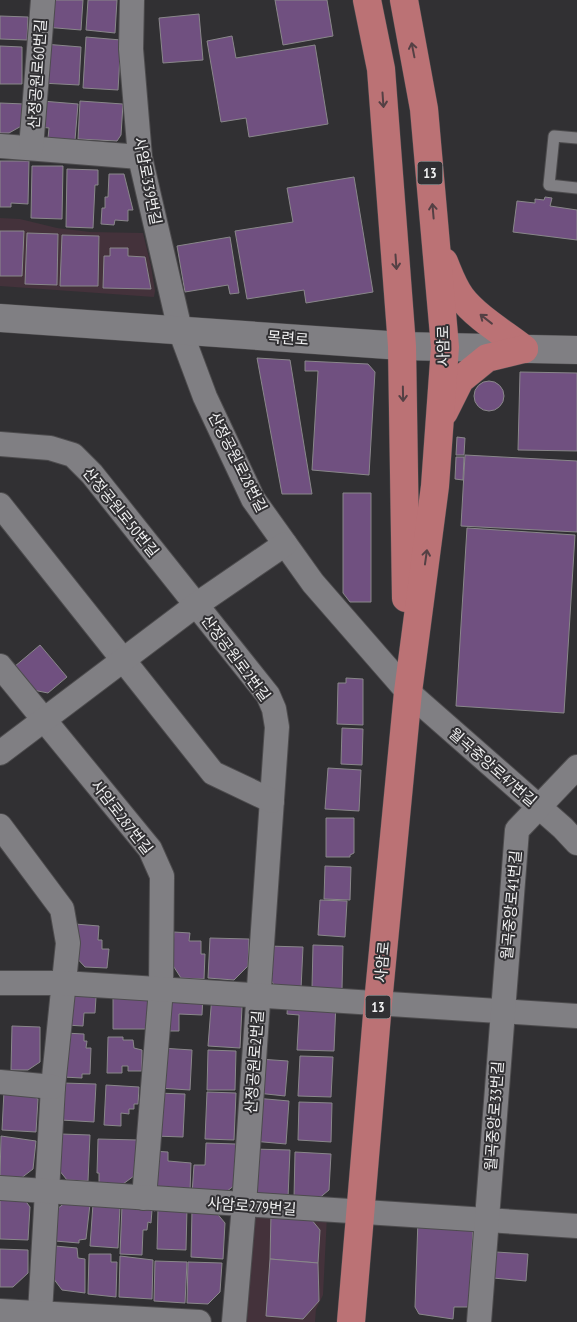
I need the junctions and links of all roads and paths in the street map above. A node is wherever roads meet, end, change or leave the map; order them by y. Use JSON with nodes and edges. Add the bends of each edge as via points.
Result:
{"nodes":[{"id":1,"x":42,"y":0,"type":"edge"},
{"id":2,"x":132,"y":0,"type":"edge"},
{"id":3,"x":367,"y":0,"type":"edge"},
{"id":4,"x":404,"y":0,"type":"edge"},
{"id":5,"x":577,"y":138,"type":"edge"},
{"id":6,"x":0,"y":146,"type":"edge"},
{"id":7,"x":31,"y":148,"type":"junction"},
{"id":8,"x":140,"y":156,"type":"junction"},
{"id":9,"x":577,"y":188,"type":"edge"},
{"id":10,"x":436,"y":243,"type":"junction"},
{"id":11,"x":0,"y":318,"type":"edge"},
{"id":12,"x":180,"y":330,"type":"junction"},
{"id":13,"x":402,"y":346,"type":"junction"},
{"id":14,"x":445,"y":347,"type":"junction"},
{"id":15,"x":524,"y":349,"type":"junction"},
{"id":16,"x":577,"y":350,"type":"edge"},
{"id":17,"x":440,"y":418,"type":"junction"},
{"id":18,"x":0,"y":444,"type":"edge"},
{"id":19,"x":0,"y":504,"type":"edge"},
{"id":20,"x":285,"y":544,"type":"junction"},
{"id":21,"x":196,"y":605,"type":"junction"},
{"id":22,"x":124,"y":660,"type":"junction"},
{"id":23,"x":0,"y":666,"type":"edge"},
{"id":24,"x":408,"y":692,"type":"junction"},
{"id":25,"x":44,"y":719,"type":"junction"},
{"id":26,"x":0,"y":753,"type":"edge"},
{"id":27,"x":577,"y":767,"type":"edge"},
{"id":28,"x":272,"y":801,"type":"junction"},
{"id":29,"x":539,"y":808,"type":"junction"},
{"id":30,"x":0,"y":826,"type":"edge"},
{"id":31,"x":577,"y":843,"type":"edge"},
{"id":32,"x":0,"y":983,"type":"edge"},
{"id":33,"x":64,"y":983,"type":"junction"},
{"id":34,"x":161,"y":989,"type":"junction"},
{"id":35,"x":259,"y":996,"type":"junction"},
{"id":36,"x":378,"y":1003,"type":"junction"},
{"id":37,"x":502,"y":1011,"type":"junction"},
{"id":38,"x":577,"y":1016,"type":"edge"},
{"id":39,"x":0,"y":1082,"type":"edge"},
{"id":40,"x":53,"y":1087,"type":"junction"},
{"id":41,"x":0,"y":1188,"type":"edge"},
{"id":42,"x":48,"y":1192,"type":"junction"},
{"id":43,"x":144,"y":1198,"type":"junction"},
{"id":44,"x":244,"y":1205,"type":"junction"},
{"id":45,"x":360,"y":1213,"type":"junction"},
{"id":46,"x":486,"y":1220,"type":"junction"},
{"id":47,"x":577,"y":1226,"type":"edge"},
{"id":48,"x":0,"y":1311,"type":"edge"},
{"id":49,"x":40,"y":1313,"type":"junction"},
{"id":50,"x":199,"y":1322,"type":"edge"},
{"id":51,"x":234,"y":1322,"type":"edge"},
{"id":52,"x":351,"y":1322,"type":"edge"},
{"id":53,"x":479,"y":1322,"type":"edge"}],
"edges":[{"from":1,"to":7,"type":"street","name":"산정공원로60번길"},
{"from":2,"to":8,"type":"street","name":"사암로339번길","via":[[131,49]]},
{"from":3,"to":13,"type":"main road","name":"사암로","number":"13","one_way":true,"via":[[381,69]]},
{"from":10,"to":4,"type":"main road","name":"사암로","number":"13","one_way":true,"via":[[424,109]]},
{"from":5,"to":9,"type":"lane","via":[[554,136],[549,185]]},
{"from":6,"to":7,"type":"street","name":"산정공원로60번길"},
{"from":7,"to":8,"type":"street","name":"산정공원로60번길"},
{"from":8,"to":12,"type":"street","name":"사암로339번길"},
{"from":10,"to":14,"type":"main road","name":"사암로","number":"13"},
{"from":15,"to":10,"type":"main road","one_way":true,"via":[[462,298]]},
{"from":11,"to":12,"type":"main road","name":"목련로"},
{"from":12,"to":13,"type":"main road","name":"목련로"},
{"from":12,"to":20,"type":"street","name":"산정공원로28번길","via":[[205,397],[253,499]]},
{"from":13,"to":14,"type":"main road","name":"목련로"},
{"from":13,"to":24,"type":"main road","name":"사암로","number":"13","one_way":true},
{"from":14,"to":15,"type":"main road","name":"목련로"},
{"from":14,"to":17,"type":"main road","name":"사암로","number":"13"},
{"from":15,"to":16,"type":"main road","name":"목련로"},
{"from":15,"to":17,"type":"main road","via":[[487,358],[460,380]]},
{"from":24,"to":17,"type":"main road","name":"사암로","number":"13","one_way":true,"via":[[435,486]]},
{"from":18,"to":21,"type":"street","name":"산정공원로50번길","via":[[50,448],[73,455],[92,474]]},
{"from":19,"to":22,"type":"street"},
{"from":20,"to":21,"type":"street"},
{"from":20,"to":24,"type":"street","name":"산정공원로28번길","via":[[313,583]]},
{"from":21,"to":22,"type":"street"},
{"from":21,"to":28,"type":"street","name":"산정공원로2번길","via":[[268,695],[274,709],[277,727]]},
{"from":22,"to":25,"type":"street"},
{"from":22,"to":28,"type":"street","via":[[213,774]]},
{"from":23,"to":25,"type":"street"},
{"from":24,"to":29,"type":"street","name":"월곡중앙로47번길"},
{"from":24,"to":36,"type":"main road","name":"사암로","number":"13"},
{"from":25,"to":26,"type":"street"},
{"from":25,"to":34,"type":"street","name":"사암로287번길","via":[[150,849],[162,876]]},
{"from":27,"to":29,"type":"street","name":"월곡중앙로41번길"},
{"from":28,"to":35,"type":"street","name":"산정공원로2번길"},
{"from":29,"to":31,"type":"street","name":"월곡중앙로47번길"},
{"from":29,"to":37,"type":"street","name":"월곡중앙로41번길","via":[[517,830]]},
{"from":30,"to":33,"type":"street","via":[[62,909],[68,943]]},
{"from":32,"to":33,"type":"street"},
{"from":33,"to":34,"type":"street"},
{"from":33,"to":40,"type":"street"},
{"from":34,"to":35,"type":"street"},
{"from":34,"to":43,"type":"street"},
{"from":35,"to":36,"type":"street"},
{"from":35,"to":44,"type":"street","name":"산정공원로2번길"},
{"from":36,"to":37,"type":"street"},
{"from":36,"to":45,"type":"main road","name":"사암로","number":"13"},
{"from":37,"to":38,"type":"street"},
{"from":37,"to":46,"type":"street","name":"월곡중앙로33번길"},
{"from":39,"to":40,"type":"street"},
{"from":40,"to":42,"type":"street"},
{"from":41,"to":42,"type":"street","name":"사암로279번길"},
{"from":42,"to":43,"type":"street","name":"사암로279번길"},
{"from":42,"to":49,"type":"street"},
{"from":43,"to":44,"type":"street","name":"사암로279번길"},
{"from":44,"to":45,"type":"street","name":"사암로279번길"},
{"from":44,"to":51,"type":"street","name":"산정공원로2번길"},
{"from":45,"to":46,"type":"street"},
{"from":45,"to":52,"type":"main road","name":"사암로","number":"13"},
{"from":46,"to":47,"type":"street"},
{"from":46,"to":53,"type":"street","name":"월곡중앙로33번길"},
{"from":48,"to":49,"type":"street"},
{"from":49,"to":50,"type":"street"}]}
